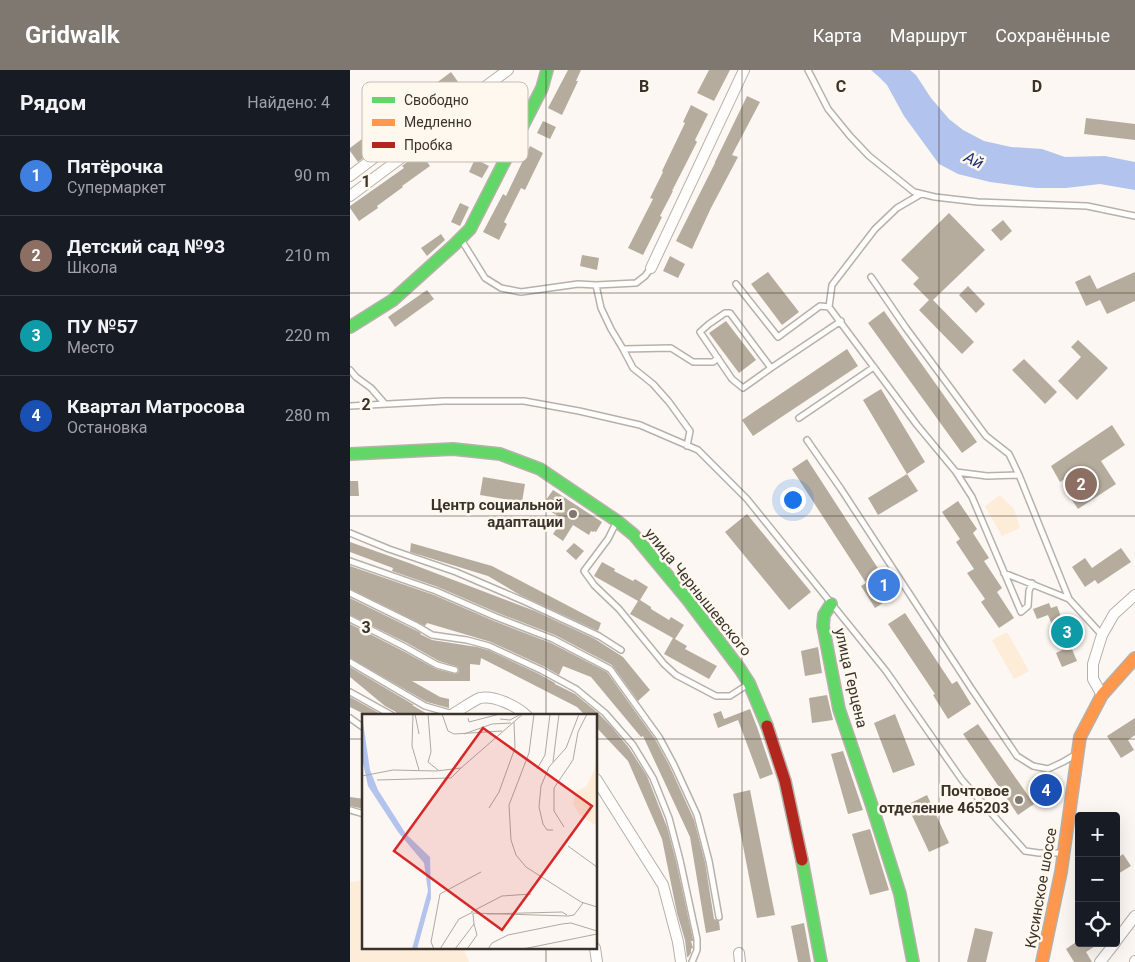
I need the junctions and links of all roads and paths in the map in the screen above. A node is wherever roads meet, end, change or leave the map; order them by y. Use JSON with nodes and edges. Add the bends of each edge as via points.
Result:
{"nodes":[{"id":1,"x":508,"y":70,"type":"edge"},
{"id":2,"x":548,"y":70,"type":"edge"},
{"id":3,"x":744,"y":70,"type":"edge"},
{"id":4,"x":808,"y":70,"type":"edge"},
{"id":5,"x":491,"y":82,"type":"edge"},
{"id":6,"x":528,"y":115,"type":"edge"},
{"id":7,"x":368,"y":162,"type":"edge"},
{"id":8,"x":396,"y":162,"type":"edge"},
{"id":9,"x":503,"y":162,"type":"edge"},
{"id":10,"x":350,"y":176,"type":"edge"},
{"id":11,"x":921,"y":194,"type":"junction"},
{"id":12,"x":350,"y":196,"type":"edge"},
{"id":13,"x":1135,"y":216,"type":"edge"},
{"id":14,"x":461,"y":238,"type":"junction"},
{"id":15,"x":651,"y":268,"type":"joint"},
{"id":16,"x":871,"y":277,"type":"dead end"},
{"id":17,"x":736,"y":284,"type":"dead end"},
{"id":18,"x":596,"y":285,"type":"junction"},
{"id":19,"x":829,"y":307,"type":"junction"},
{"id":20,"x":841,"y":321,"type":"junction"},
{"id":21,"x":350,"y":327,"type":"edge"},
{"id":22,"x":623,"y":349,"type":"junction"},
{"id":23,"x":718,"y":358,"type":"junction"},
{"id":24,"x":874,"y":367,"type":"junction"},
{"id":25,"x":771,"y":368,"type":"junction"},
{"id":26,"x":350,"y":370,"type":"edge"},
{"id":27,"x":385,"y":404,"type":"junction"},
{"id":28,"x":350,"y":406,"type":"edge"},
{"id":29,"x":799,"y":418,"type":"dead end"},
{"id":30,"x":807,"y":440,"type":"dead end"},
{"id":31,"x":687,"y":446,"type":"junction"},
{"id":32,"x":350,"y":454,"type":"edge"},
{"id":33,"x":956,"y":472,"type":"junction"},
{"id":34,"x":1019,"y":475,"type":"junction"},
{"id":35,"x":618,"y":521,"type":"junction"},
{"id":36,"x":350,"y":533,"type":"edge"},
{"id":37,"x":350,"y":562,"type":"edge"},
{"id":38,"x":1004,"y":572,"type":"junction"},
{"id":39,"x":1032,"y":583,"type":"junction"},
{"id":40,"x":350,"y":593,"type":"edge"},
{"id":41,"x":1135,"y":595,"type":"edge"},
{"id":42,"x":1069,"y":599,"type":"junction"},
{"id":43,"x":831,"y":604,"type":"junction"},
{"id":44,"x":350,"y":619,"type":"edge"},
{"id":45,"x":1102,"y":635,"type":"junction"},
{"id":46,"x":621,"y":650,"type":"dead end"},
{"id":47,"x":1135,"y":658,"type":"edge"},
{"id":48,"x":350,"y":662,"type":"edge"},
{"id":49,"x":455,"y":670,"type":"dead end"},
{"id":50,"x":749,"y":683,"type":"junction"},
{"id":51,"x":350,"y":692,"type":"edge"},
{"id":52,"x":1102,"y":695,"type":"junction"},
{"id":53,"x":389,"y":714,"type":"edge"},
{"id":54,"x":453,"y":714,"type":"joint"},
{"id":55,"x":525,"y":714,"type":"edge"},
{"id":56,"x":350,"y":718,"type":"edge"},
{"id":57,"x":362,"y":727,"type":"edge"},
{"id":58,"x":1078,"y":754,"type":"junction"},
{"id":59,"x":598,"y":782,"type":"edge"},
{"id":60,"x":1063,"y":853,"type":"junction"},
{"id":61,"x":1135,"y":916,"type":"edge"},
{"id":62,"x":720,"y":918,"type":"dead end"},
{"id":63,"x":1120,"y":937,"type":"edge"},
{"id":64,"x":1112,"y":947,"type":"edge"},
{"id":65,"x":681,"y":962,"type":"edge"},
{"id":66,"x":692,"y":962,"type":"edge"},
{"id":67,"x":821,"y":962,"type":"edge"},
{"id":68,"x":913,"y":962,"type":"edge"},
{"id":69,"x":1042,"y":962,"type":"edge"},
{"id":70,"x":1100,"y":962,"type":"edge"}],
"edges":[{"from":1,"to":5,"type":"street"},
{"from":2,"to":6,"type":"main road"},
{"from":3,"to":15,"type":"street"},
{"from":4,"to":11,"type":"lane","via":[[828,110],[850,136],[869,156],[914,192]]},
{"from":7,"to":10,"type":"street"},
{"from":8,"to":12,"type":"street"},
{"from":9,"to":14,"type":"main road","via":[[470,229]]},
{"from":11,"to":13,"type":"lane","via":[[978,202],[1087,206]]},
{"from":11,"to":19,"type":"lane","via":[[896,208],[875,229],[832,285]]},
{"from":14,"to":18,"type":"lane","via":[[485,278],[501,288],[521,292],[578,284]]},
{"from":14,"to":21,"type":"main road","via":[[393,300]]},
{"from":15,"to":18,"type":"lane","via":[[636,283]]},
{"from":16,"to":34,"type":"lane","via":[[986,436],[1009,454]]},
{"from":17,"to":19,"type":"lane","via":[[778,336],[820,306]]},
{"from":18,"to":22,"type":"lane","via":[[601,308]]},
{"from":19,"to":20,"type":"lane"},
{"from":20,"to":24,"type":"lane"},
{"from":20,"to":25,"type":"lane"},
{"from":22,"to":23,"type":"lane","via":[[671,348],[693,362],[712,362]]},
{"from":22,"to":31,"type":"lane","via":[[633,368],[653,384],[690,431]]},
{"from":23,"to":25,"type":"lane","via":[[732,379],[743,388]]},
{"from":23,"to":25,"type":"lane","via":[[700,332],[725,313],[730,313]]},
{"from":24,"to":29,"type":"lane"},
{"from":24,"to":33,"type":"lane"},
{"from":26,"to":27,"type":"lane"},
{"from":27,"to":28,"type":"lane"},
{"from":27,"to":31,"type":"lane","via":[[524,401],[640,425]]},
{"from":30,"to":58,"type":"lane","via":[[1017,756],[1033,766],[1048,769]]},
{"from":31,"to":43,"type":"lane","via":[[698,450],[747,499]]},
{"from":32,"to":35,"type":"main road","name":"улица Чернышевского","via":[[453,449],[500,454],[540,469]]},
{"from":33,"to":34,"type":"lane","via":[[987,476]]},
{"from":33,"to":38,"type":"lane","via":[[972,497]]},
{"from":34,"to":42,"type":"lane"},
{"from":35,"to":50,"type":"main road","name":"улица Чернышевского","via":[[634,535],[688,600]]},
{"from":35,"to":50,"type":"lane","via":[[584,570],[594,585],[676,675],[716,696],[730,696]]},
{"from":36,"to":46,"type":"lane","via":[[526,602],[599,636]]},
{"from":37,"to":62,"type":"lane","via":[[436,590],[552,639],[610,669],[660,737],[697,815]]},
{"from":38,"to":39,"type":"lane"},
{"from":38,"to":39,"type":"lane","via":[[1021,612],[1028,606]]},
{"from":39,"to":42,"type":"lane"},
{"from":40,"to":66,"type":"lane","via":[[432,635],[489,646],[541,670],[576,689],[605,713],[633,745],[654,778],[669,818],[697,939]]},
{"from":41,"to":45,"type":"street","via":[[1114,614]]},
{"from":42,"to":45,"type":"lane"},
{"from":43,"to":60,"type":"lane","via":[[886,671],[962,780],[1026,850]]},
{"from":43,"to":68,"type":"main road","name":"улица Герцена","via":[[824,614],[823,626],[839,709],[900,894]]},
{"from":44,"to":49,"type":"lane","via":[[437,666]]},
{"from":45,"to":52,"type":"street","via":[[1093,664],[1093,679]]},
{"from":47,"to":52,"type":"main road","name":"Кусинское шоссе"},
{"from":48,"to":54,"type":"lane","via":[[425,706]]},
{"from":50,"to":67,"type":"main road","name":"улица Чернышевского","via":[[785,781]]},
{"from":51,"to":53,"type":"lane"},
{"from":52,"to":58,"type":"main road","name":"Кусинское шоссе","via":[[1080,737]]},
{"from":54,"to":55,"type":"street","via":[[480,698],[495,698]]},
{"from":56,"to":57,"type":"lane"},
{"from":58,"to":60,"type":"main road","name":"Кусинское шоссе"},
{"from":59,"to":65,"type":"street","via":[[662,885]]},
{"from":60,"to":69,"type":"main road","name":"Кусинское шоссе"},
{"from":61,"to":63,"type":"street"},
{"from":64,"to":70,"type":"street"}]}
